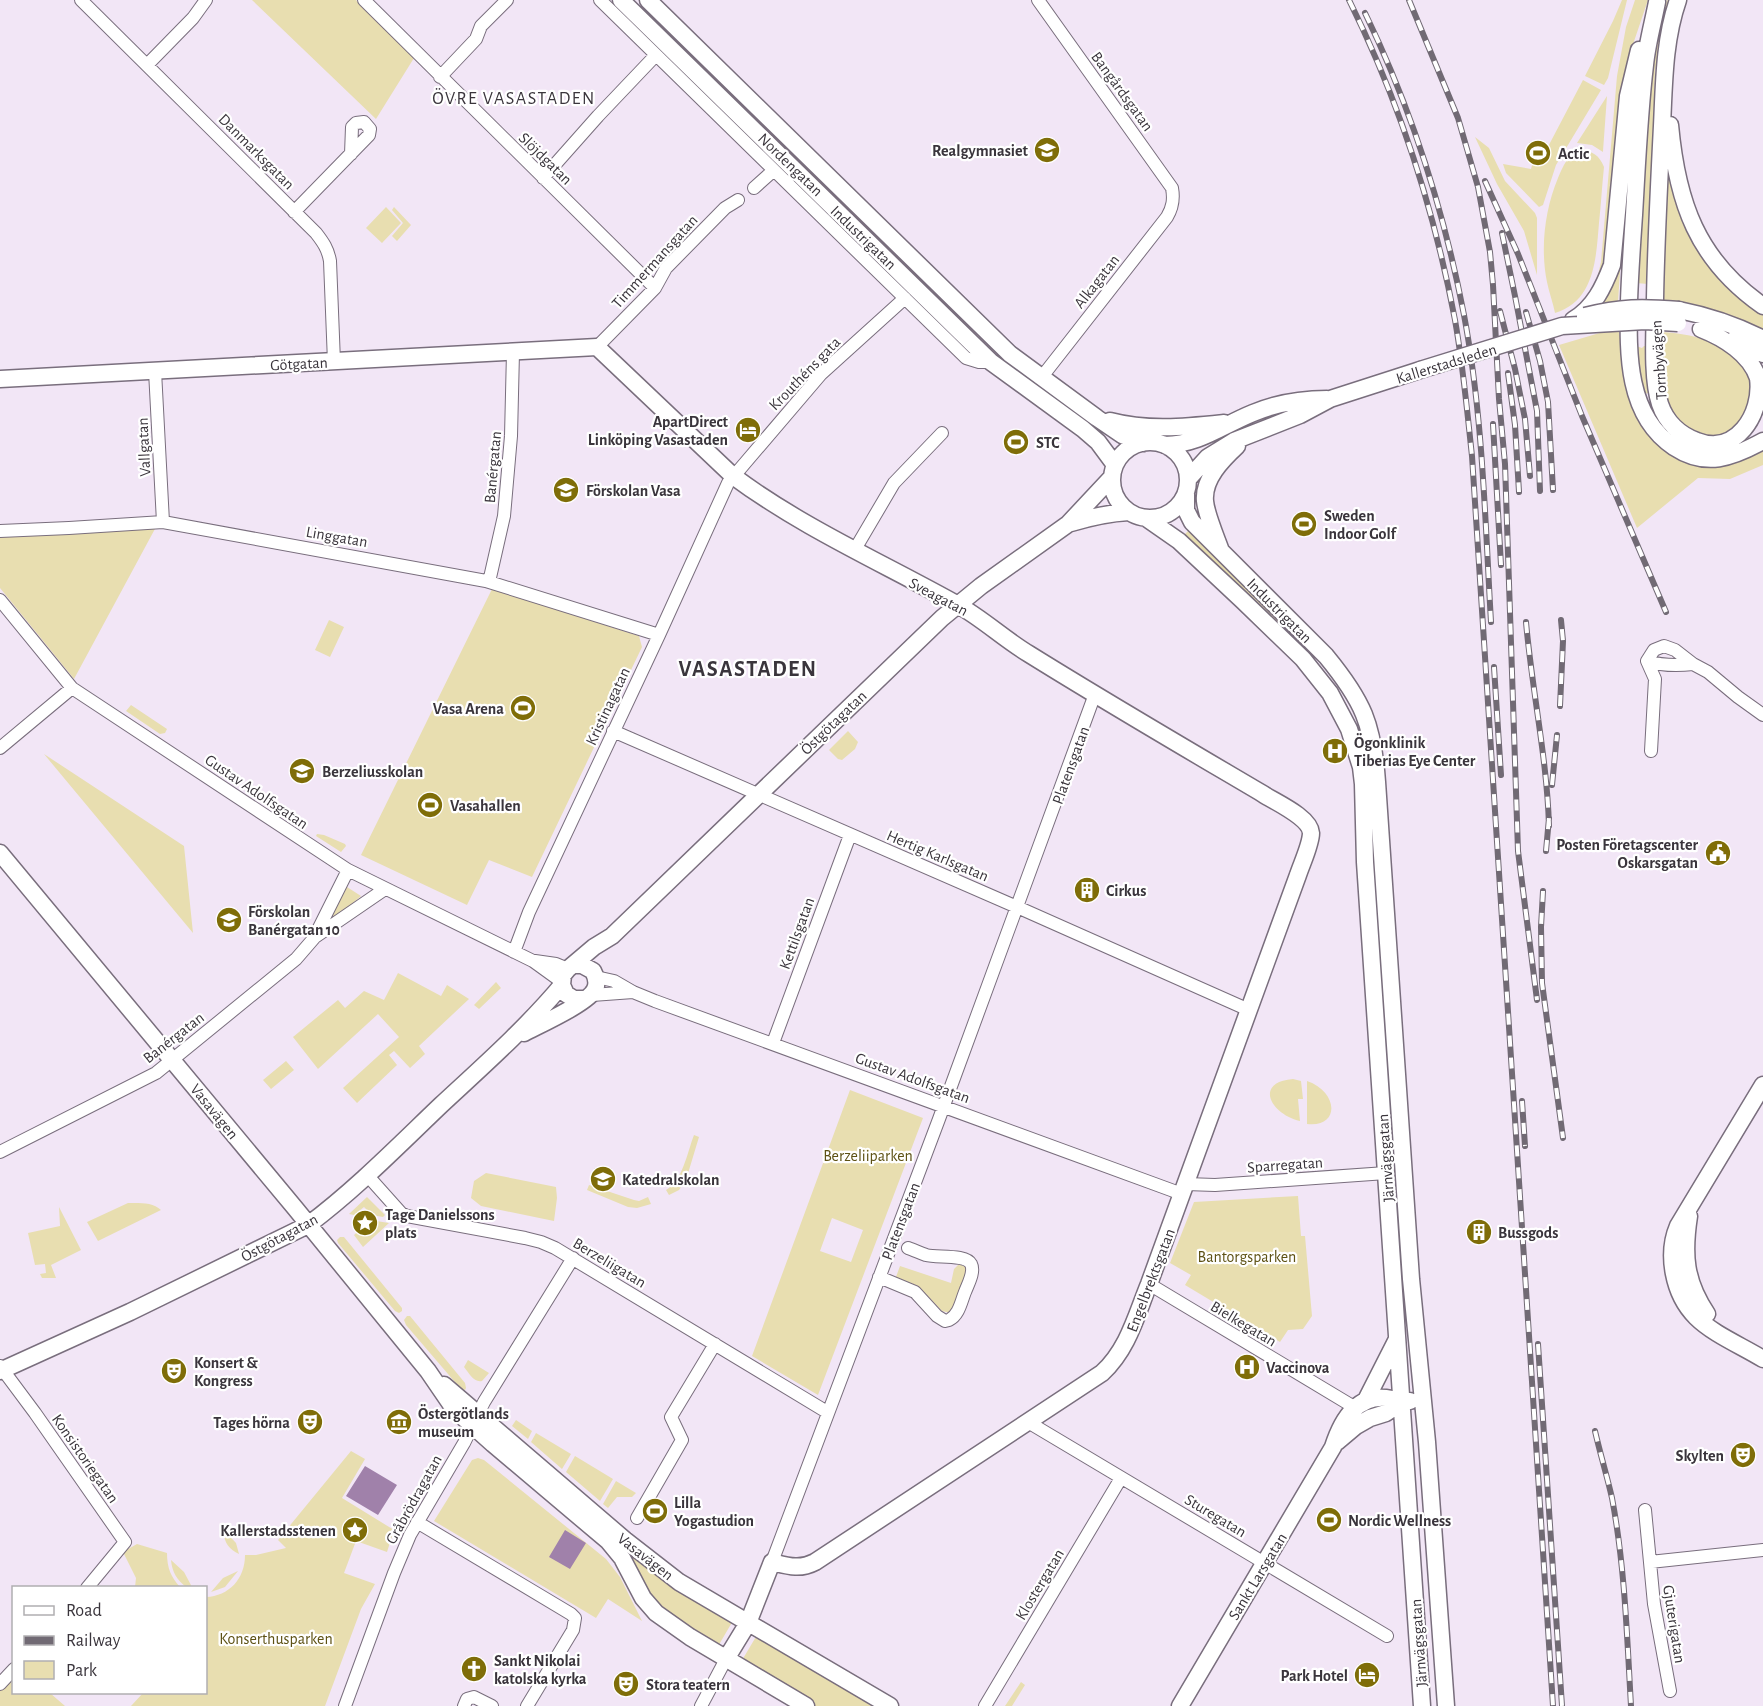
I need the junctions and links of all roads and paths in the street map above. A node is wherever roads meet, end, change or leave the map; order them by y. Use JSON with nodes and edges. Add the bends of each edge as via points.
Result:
{"nodes":[{"id":1,"x":81,"y":0,"type":"edge"},
{"id":2,"x":364,"y":0,"type":"edge"},
{"id":3,"x":507,"y":0,"type":"edge"},
{"id":4,"x":600,"y":0,"type":"edge"},
{"id":5,"x":621,"y":0,"type":"edge"},
{"id":6,"x":648,"y":0,"type":"edge"},
{"id":7,"x":1038,"y":0,"type":"edge"},
{"id":8,"x":1678,"y":0,"type":"edge"},
{"id":9,"x":1657,"y":1,"type":"edge"},
{"id":10,"x":202,"y":2,"type":"edge"},
{"id":11,"x":656,"y":55,"type":"junction"},
{"id":12,"x":147,"y":65,"type":"junction"},
{"id":13,"x":1665,"y":75,"type":"junction"},
{"id":14,"x":440,"y":77,"type":"junction"},
{"id":15,"x":351,"y":154,"type":"dead end"},
{"id":16,"x":774,"y":170,"type":"junction"},
{"id":17,"x":543,"y":178,"type":"junction"},
{"id":18,"x":754,"y":188,"type":"dead end"},
{"id":19,"x":738,"y":200,"type":"dead end"},
{"id":20,"x":1173,"y":202,"type":"joint"},
{"id":21,"x":294,"y":212,"type":"junction"},
{"id":22,"x":656,"y":288,"type":"junction"},
{"id":23,"x":905,"y":298,"type":"junction"},
{"id":24,"x":1763,"y":306,"type":"edge"},
{"id":25,"x":1578,"y":317,"type":"junction"},
{"id":26,"x":1678,"y":317,"type":"junction"},
{"id":27,"x":1562,"y":326,"type":"junction"},
{"id":28,"x":1701,"y":329,"type":"junction"},
{"id":29,"x":1763,"y":339,"type":"edge"},
{"id":30,"x":597,"y":347,"type":"junction"},
{"id":31,"x":513,"y":352,"type":"junction"},
{"id":32,"x":1763,"y":354,"type":"edge"},
{"id":33,"x":334,"y":362,"type":"junction"},
{"id":34,"x":991,"y":362,"type":"junction"},
{"id":35,"x":155,"y":371,"type":"junction"},
{"id":36,"x":1041,"y":378,"type":"junction"},
{"id":37,"x":0,"y":379,"type":"edge"},
{"id":38,"x":1330,"y":399,"type":"junction"},
{"id":39,"x":1097,"y":418,"type":"junction"},
{"id":40,"x":1232,"y":422,"type":"junction"},
{"id":41,"x":942,"y":433,"type":"dead end"},
{"id":42,"x":1251,"y":433,"type":"junction"},
{"id":43,"x":1763,"y":441,"type":"edge"},
{"id":44,"x":1143,"y":443,"type":"junction"},
{"id":45,"x":1165,"y":445,"type":"junction"},
{"id":46,"x":1114,"y":471,"type":"junction"},
{"id":47,"x":733,"y":476,"type":"junction"},
{"id":48,"x":1187,"y":486,"type":"junction"},
{"id":49,"x":1129,"y":512,"type":"junction"},
{"id":50,"x":1146,"y":518,"type":"junction"},
{"id":51,"x":163,"y":522,"type":"junction"},
{"id":52,"x":1068,"y":524,"type":"junction"},
{"id":53,"x":0,"y":531,"type":"edge"},
{"id":54,"x":854,"y":551,"type":"junction"},
{"id":55,"x":1221,"y":552,"type":"junction"},
{"id":56,"x":489,"y":582,"type":"junction"},
{"id":57,"x":0,"y":600,"type":"edge"},
{"id":58,"x":958,"y":605,"type":"junction"},
{"id":59,"x":659,"y":635,"type":"junction"},
{"id":60,"x":1280,"y":637,"type":"joint"},
{"id":61,"x":1647,"y":661,"type":"junction"},
{"id":62,"x":1694,"y":664,"type":"junction"},
{"id":63,"x":72,"y":688,"type":"junction"},
{"id":64,"x":1095,"y":694,"type":"junction"},
{"id":65,"x":1763,"y":716,"type":"edge"},
{"id":66,"x":613,"y":731,"type":"junction"},
{"id":67,"x":1371,"y":731,"type":"joint"},
{"id":68,"x":0,"y":748,"type":"edge"},
{"id":69,"x":1652,"y":751,"type":"dead end"},
{"id":70,"x":759,"y":794,"type":"junction"},
{"id":71,"x":1302,"y":818,"type":"joint"},
{"id":72,"x":850,"y":835,"type":"junction"},
{"id":73,"x":0,"y":853,"type":"edge"},
{"id":74,"x":348,"y":870,"type":"junction"},
{"id":75,"x":385,"y":889,"type":"junction"},
{"id":76,"x":1017,"y":907,"type":"junction"},
{"id":77,"x":612,"y":936,"type":"junction"},
{"id":78,"x":315,"y":937,"type":"junction"},
{"id":79,"x":514,"y":952,"type":"junction"},
{"id":80,"x":566,"y":975,"type":"junction"},
{"id":81,"x":596,"y":976,"type":"junction"},
{"id":82,"x":633,"y":992,"type":"junction"},
{"id":83,"x":588,"y":997,"type":"junction"},
{"id":84,"x":1249,"y":1010,"type":"junction"},
{"id":85,"x":514,"y":1038,"type":"junction"},
{"id":86,"x":773,"y":1043,"type":"junction"},
{"id":87,"x":173,"y":1060,"type":"junction"},
{"id":88,"x":1763,"y":1085,"type":"edge"},
{"id":89,"x":944,"y":1106,"type":"junction"},
{"id":90,"x":0,"y":1152,"type":"edge"},
{"id":91,"x":1386,"y":1173,"type":"junction"},
{"id":92,"x":367,"y":1175,"type":"junction"},
{"id":93,"x":1184,"y":1189,"type":"junction"},
{"id":94,"x":308,"y":1225,"type":"junction"},
{"id":95,"x":908,"y":1248,"type":"dead end"},
{"id":96,"x":573,"y":1258,"type":"junction"},
{"id":97,"x":879,"y":1277,"type":"junction"},
{"id":98,"x":1149,"y":1284,"type":"junction"},
{"id":99,"x":1398,"y":1338,"type":"junction"},
{"id":100,"x":715,"y":1344,"type":"junction"},
{"id":101,"x":1763,"y":1359,"type":"edge"},
{"id":102,"x":1,"y":1369,"type":"edge"},
{"id":103,"x":1423,"y":1400,"type":"junction"},
{"id":104,"x":1402,"y":1402,"type":"junction"},
{"id":105,"x":1360,"y":1405,"type":"junction"},
{"id":106,"x":827,"y":1412,"type":"junction"},
{"id":107,"x":475,"y":1421,"type":"junction"},
{"id":108,"x":1028,"y":1422,"type":"junction"},
{"id":109,"x":1333,"y":1447,"type":"junction"},
{"id":110,"x":1121,"y":1478,"type":"junction"},
{"id":111,"x":1645,"y":1510,"type":"dead end"},
{"id":112,"x":637,"y":1518,"type":"dead end"},
{"id":113,"x":417,"y":1522,"type":"junction"},
{"id":114,"x":1763,"y":1550,"type":"edge"},
{"id":115,"x":772,"y":1562,"type":"junction"},
{"id":116,"x":1650,"y":1562,"type":"junction"},
{"id":117,"x":1264,"y":1563,"type":"junction"},
{"id":118,"x":88,"y":1586,"type":"edge"},
{"id":119,"x":748,"y":1623,"type":"junction"},
{"id":120,"x":1387,"y":1636,"type":"dead end"},
{"id":121,"x":726,"y":1659,"type":"junction"},
{"id":122,"x":12,"y":1671,"type":"edge"},
{"id":123,"x":0,"y":1684,"type":"edge"},
{"id":124,"x":1670,"y":1691,"type":"dead end"},
{"id":125,"x":345,"y":1706,"type":"edge"},
{"id":126,"x":464,"y":1706,"type":"edge"},
{"id":127,"x":492,"y":1706,"type":"edge"},
{"id":128,"x":527,"y":1706,"type":"edge"},
{"id":129,"x":701,"y":1706,"type":"edge"},
{"id":130,"x":806,"y":1706,"type":"edge"},
{"id":131,"x":890,"y":1706,"type":"edge"},
{"id":132,"x":985,"y":1706,"type":"edge"},
{"id":133,"x":1180,"y":1706,"type":"edge"},
{"id":134,"x":1422,"y":1706,"type":"edge"},
{"id":135,"x":1446,"y":1706,"type":"edge"}],
"edges":[{"from":1,"to":12,"type":"street","name":"Danmarksgatan"},
{"from":2,"to":14,"type":"street","name":"Slöjdgatan"},
{"from":3,"to":14,"type":"street"},
{"from":4,"to":11,"type":"street","name":"Nordengatan"},
{"from":5,"to":34,"type":"main road","name":"Industrigatan"},
{"from":6,"to":36,"type":"main road","name":"Industrigatan","via":[[1010,354]]},
{"from":7,"to":20,"type":"street","name":"Bangårdsgatan","via":[[1172,188]]},
{"from":8,"to":13,"type":"main road","name":"Tornbyvägen"},
{"from":9,"to":25,"type":"main road","name":"Tornbyvägen","via":[[1636,58],[1628,96],[1612,265],[1600,292]]},
{"from":9,"to":43,"type":"main road","name":"Tornbyvägen","via":[[1645,63],[1638,141],[1630,371],[1650,422],[1681,451],[1695,457],[1724,458]]},
{"from":10,"to":12,"type":"street","via":[[193,18]]},
{"from":11,"to":16,"type":"street","name":"Nordengatan"},
{"from":11,"to":17,"type":"street"},
{"from":12,"to":21,"type":"street","name":"Danmarksgatan"},
{"from":13,"to":24,"type":"main road","name":"Tornbyvägen","via":[[1679,184],[1694,228],[1719,267]]},
{"from":13,"to":28,"type":"main road","name":"Tornbyvägen","via":[[1656,283],[1657,393],[1668,420],[1677,430],[1701,443],[1726,442],[1747,430],[1754,420],[1760,410],[1761,388],[1743,355]]},
{"from":14,"to":17,"type":"street","name":"Slöjdgatan"},
{"from":15,"to":21,"type":"street"},
{"from":16,"to":18,"type":"street"},
{"from":16,"to":23,"type":"street","name":"Nordengatan"},
{"from":17,"to":22,"type":"street","name":"Slöjdgatan"},
{"from":19,"to":22,"type":"street","name":"Timmermansgatan","via":[[725,208],[666,268]]},
{"from":20,"to":36,"type":"street","name":"Alkagatan","via":[[1167,217]]},
{"from":21,"to":33,"type":"street","name":"Danmarksgatan","via":[[316,233],[328,252]]},
{"from":22,"to":30,"type":"street","name":"Timmermansgatan"},
{"from":23,"to":34,"type":"street","name":"Nordengatan","via":[[966,358]]},
{"from":23,"to":47,"type":"street","name":"Krouthéns gata","via":[[821,374]]},
{"from":25,"to":26,"type":"main road","name":"Kallerstadsleden","bridge":true,"via":[[1644,307]]},
{"from":25,"to":27,"type":"main road","name":"Kallerstadsleden","bridge":true},
{"from":26,"to":27,"type":"main road","name":"Kallerstadsleden","bridge":true},
{"from":26,"to":28,"type":"main road","name":"Kallerstadsleden"},
{"from":26,"to":29,"type":"main road","name":"Kallerstadsleden","via":[[1703,315]]},
{"from":27,"to":38,"type":"main road","name":"Kallerstadsleden","bridge":true},
{"from":28,"to":32,"type":"main road","name":"Kallerstadsleden","via":[[1731,337]]},
{"from":30,"to":31,"type":"main road","name":"Götgatan"},
{"from":30,"to":47,"type":"main road","name":"Sveagatan"},
{"from":31,"to":33,"type":"main road","name":"Götgatan"},
{"from":31,"to":56,"type":"street","name":"Banérgatan","via":[[504,516]]},
{"from":33,"to":35,"type":"main road","name":"Götgatan"},
{"from":34,"to":46,"type":"main road","name":"Industrigatan","via":[[1098,442]]},
{"from":35,"to":37,"type":"main road","name":"Götgatan"},
{"from":35,"to":51,"type":"street","name":"Vallgatan"},
{"from":36,"to":39,"type":"main road","name":"Industrigatan"},
{"from":38,"to":40,"type":"main road","name":"Kallerstadsleden","via":[[1284,402]]},
{"from":38,"to":42,"type":"main road","name":"Kallerstadsleden"},
{"from":39,"to":40,"type":"main road","via":[[1156,428]]},
{"from":39,"to":44,"type":"main road","name":"Industrigatan"},
{"from":40,"to":45,"type":"main road","name":"Kallerstadsleden","via":[[1194,441]]},
{"from":41,"to":54,"type":"street","via":[[894,483]]},
{"from":42,"to":48,"type":"main road","name":"Kallerstadsleden","via":[[1218,450],[1200,465]]},
{"from":42,"to":55,"type":"main road","via":[[1219,465],[1207,488],[1206,506]]},
{"from":44,"to":45,"type":"main road"},
{"from":44,"to":46,"type":"main road","via":[[1119,458]]},
{"from":45,"to":48,"type":"main road","via":[[1179,455],[1187,470]]},
{"from":46,"to":49,"type":"main road","via":[[1112,485],[1118,501]]},
{"from":46,"to":52,"type":"main road","name":"Östgötagatan","via":[[1103,489]]},
{"from":47,"to":54,"type":"main road","name":"Sveagatan"},
{"from":47,"to":59,"type":"street","name":"Kristinagatan"},
{"from":48,"to":50,"type":"main road","via":[[1174,510]]},
{"from":48,"to":55,"type":"main road","name":"Industrigatan","via":[[1189,516]]},
{"from":49,"to":50,"type":"main road"},
{"from":49,"to":52,"type":"main road","name":"Östgötagatan","via":[[1092,516]]},
{"from":50,"to":60,"type":"main road","name":"Industrigatan","via":[[1179,541]]},
{"from":51,"to":53,"type":"street","name":"Linggatan"},
{"from":51,"to":56,"type":"street","name":"Linggatan"},
{"from":52,"to":58,"type":"main road","name":"Östgötagatan"},
{"from":54,"to":58,"type":"main road","name":"Sveagatan"},
{"from":55,"to":67,"type":"main road","name":"Industrigatan","via":[[1338,671],[1359,701]]},
{"from":56,"to":59,"type":"street","name":"Linggatan"},
{"from":57,"to":63,"type":"street","name":"Gustav Adolfsgatan"},
{"from":58,"to":64,"type":"main road","name":"Sveagatan","via":[[1026,653]]},
{"from":58,"to":70,"type":"main road","name":"Östgötagatan"},
{"from":59,"to":66,"type":"street","name":"Kristinagatan"},
{"from":60,"to":91,"type":"main road","name":"Järnvägsgatan","via":[[1330,693],[1350,729],[1361,767]]},
{"from":61,"to":62,"type":"street","via":[[1660,665]]},
{"from":61,"to":62,"type":"street","via":[[1654,650],[1664,646]]},
{"from":61,"to":69,"type":"street","via":[[1654,679]]},
{"from":62,"to":65,"type":"street"},
{"from":63,"to":68,"type":"street"},
{"from":63,"to":74,"type":"street","name":"Gustav Adolfsgatan"},
{"from":64,"to":71,"type":"main road","name":"Sveagatan"},
{"from":64,"to":76,"type":"street","name":"Platensgatan"},
{"from":66,"to":70,"type":"street","name":"Hertig Karlsgatan"},
{"from":66,"to":79,"type":"street","name":"Kristinagatan"},
{"from":67,"to":103,"type":"main road","name":"Järnvägsgatan"},
{"from":70,"to":72,"type":"street","name":"Hertig Karlsgatan"},
{"from":70,"to":77,"type":"main road","name":"Östgötagatan"},
{"from":71,"to":84,"type":"main road","name":"Engelbrektsgatan","via":[[1310,828],[1310,839]]},
{"from":72,"to":76,"type":"street","name":"Hertig Karlsgatan"},
{"from":72,"to":86,"type":"street","name":"Kettilsgatan"},
{"from":73,"to":87,"type":"main road","name":"Vasavägen"},
{"from":74,"to":75,"type":"street","name":"Gustav Adolfsgatan"},
{"from":74,"to":78,"type":"street","name":"Banérgatan"},
{"from":75,"to":78,"type":"street","name":"Banérgatan"},
{"from":75,"to":79,"type":"street","name":"Gustav Adolfsgatan"},
{"from":76,"to":84,"type":"street","name":"Hertig Karlsgatan"},
{"from":76,"to":89,"type":"street","name":"Platensgatan"},
{"from":77,"to":80,"type":"main road","name":"Östgötagatan"},
{"from":77,"to":81,"type":"main road","name":"Östgötagatan"},
{"from":78,"to":87,"type":"street","name":"Banérgatan","via":[[296,958]]},
{"from":79,"to":80,"type":"street","name":"Gustav Adolfsgatan"},
{"from":80,"to":81,"type":"main road","via":[[586,966]]},
{"from":80,"to":83,"type":"main road","via":[[564,990],[570,997]]},
{"from":80,"to":85,"type":"main road","name":"Östgötagatan"},
{"from":81,"to":82,"type":"street","name":"Gustav Adolfsgatan"},
{"from":81,"to":83,"type":"main road","via":[[596,986]]},
{"from":82,"to":83,"type":"street","name":"Gustav Adolfsgatan"},
{"from":82,"to":86,"type":"street","name":"Gustav Adolfsgatan"},
{"from":83,"to":85,"type":"main road","name":"Östgötagatan"},
{"from":84,"to":93,"type":"main road","name":"Engelbrektsgatan"},
{"from":85,"to":92,"type":"main road","name":"Östgötagatan"},
{"from":86,"to":89,"type":"street","name":"Gustav Adolfsgatan"},
{"from":87,"to":90,"type":"street","name":"Banérgatan","via":[[156,1073]]},
{"from":87,"to":94,"type":"main road","name":"Vasavägen"},
{"from":88,"to":101,"type":"main road","via":[[1691,1205],[1686,1252],[1696,1298],[1721,1334]]},
{"from":89,"to":93,"type":"street","name":"Gustav Adolfsgatan"},
{"from":89,"to":97,"type":"street","name":"Platensgatan"},
{"from":91,"to":93,"type":"street","name":"Sparregatan"},
{"from":91,"to":99,"type":"main road","name":"Järnvägsgatan"},
{"from":92,"to":94,"type":"main road","name":"Östgötagatan"},
{"from":92,"to":96,"type":"street","name":"Berzeliigatan","via":[[407,1216],[533,1240]]},
{"from":93,"to":98,"type":"main road","name":"Engelbrektsgatan"},
{"from":94,"to":102,"type":"main road","name":"Östgötagatan"},
{"from":94,"to":107,"type":"main road","name":"Vasavägen","via":[[428,1371]]},
{"from":95,"to":97,"type":"street","via":[[927,1255],[962,1258],[972,1265],[954,1318],[945,1321],[915,1292]]},
{"from":96,"to":100,"type":"street","name":"Berzeliigatan"},
{"from":96,"to":107,"type":"street","name":"Gråbrödragatan"},
{"from":97,"to":106,"type":"street","name":"Platensgatan"},
{"from":98,"to":105,"type":"street","name":"Bielkegatan"},
{"from":98,"to":108,"type":"main road","name":"Engelbrektsgatan","via":[[1125,1345],[1115,1360],[1102,1373]]},
{"from":99,"to":104,"type":"main road","name":"Järnvägsgatan"},
{"from":99,"to":105,"type":"main road","name":"Sankt Larsgatan"},
{"from":100,"to":106,"type":"street","name":"Berzeliigatan"},
{"from":100,"to":112,"type":"street","via":[[671,1417],[682,1440]]},
{"from":102,"to":118,"type":"street","name":"Konsistoriegatan","via":[[125,1542]]},
{"from":103,"to":104,"type":"main road","name":"Sankt Larsgatan"},
{"from":103,"to":135,"type":"main road","name":"Järnvägsgatan"},
{"from":104,"to":105,"type":"main road","name":"Sankt Larsgatan","via":[[1385,1398]]},
{"from":104,"to":109,"type":"main road","name":"Sankt Larsgatan","via":[[1356,1426]]},
{"from":104,"to":134,"type":"main road","name":"Järnvägsgatan"},
{"from":105,"to":109,"type":"main road","name":"Sankt Larsgatan","via":[[1339,1429]]},
{"from":106,"to":115,"type":"street","name":"Platensgatan"},
{"from":107,"to":113,"type":"street","name":"Gråbrödragatan"},
{"from":107,"to":119,"type":"main road","name":"Vasavägen","via":[[679,1582]]},
{"from":107,"to":121,"type":"main road","name":"Vasavägen","via":[[608,1541],[656,1613]]},
{"from":108,"to":110,"type":"street","name":"Sturegatan"},
{"from":108,"to":115,"type":"main road","name":"Engelbrektsgatan","via":[[812,1564],[791,1567]]},
{"from":109,"to":117,"type":"main road","name":"Sankt Larsgatan"},
{"from":110,"to":117,"type":"street","name":"Sturegatan"},
{"from":110,"to":132,"type":"street","name":"Klostergatan"},
{"from":111,"to":116,"type":"street","name":"Gjuterigatan"},
{"from":113,"to":125,"type":"street","name":"Gråbrödragatan"},
{"from":113,"to":128,"type":"street","via":[[575,1618],[573,1630]]},
{"from":114,"to":116,"type":"street","name":"Gjuterigatan"},
{"from":115,"to":119,"type":"main road","name":"Platensgatan"},
{"from":116,"to":124,"type":"street","name":"Gjuterigatan"},
{"from":117,"to":120,"type":"street","name":"Sturegatan"},
{"from":117,"to":133,"type":"main road","name":"Sankt Larsgatan"},
{"from":119,"to":121,"type":"main road","name":"Platensgatan"},
{"from":119,"to":131,"type":"main road","name":"Vasavägen"},
{"from":121,"to":129,"type":"street","name":"Platensgatan"},
{"from":121,"to":130,"type":"main road","name":"Vasavägen"},
{"from":122,"to":123,"type":"street"},
{"from":126,"to":127,"type":"street","via":[[474,1697]]}]}
